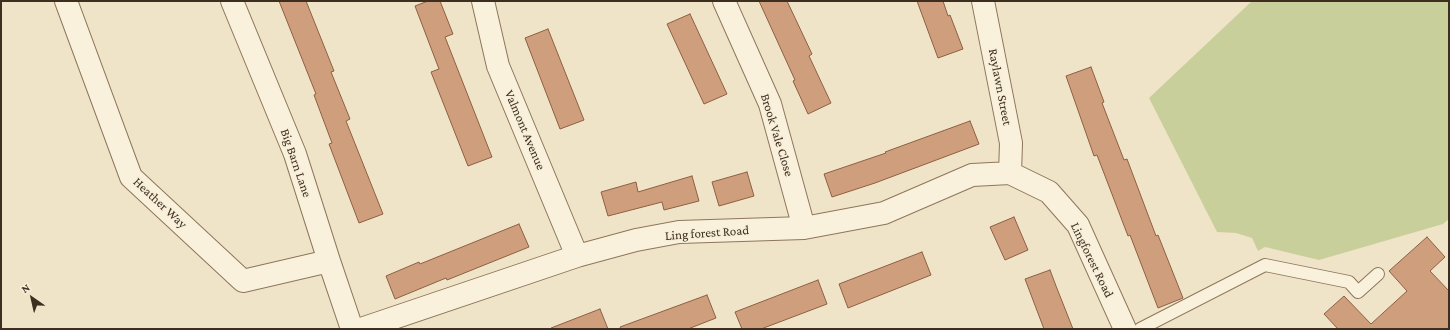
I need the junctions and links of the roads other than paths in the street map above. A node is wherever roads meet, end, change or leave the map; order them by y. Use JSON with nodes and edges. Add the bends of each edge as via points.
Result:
{"nodes":[{"id":1,"x":66,"y":1,"type":"edge"},
{"id":2,"x":232,"y":1,"type":"edge"},
{"id":3,"x":483,"y":1,"type":"edge"},
{"id":4,"x":724,"y":1,"type":"edge"},
{"id":5,"x":983,"y":1,"type":"edge"},
{"id":6,"x":1010,"y":173,"type":"junction"},
{"id":7,"x":804,"y":228,"type":"junction"},
{"id":8,"x":577,"y":256,"type":"junction"},
{"id":9,"x":329,"y":261,"type":"junction"},
{"id":10,"x":1378,"y":274,"type":"dead end"},
{"id":11,"x":352,"y":329,"type":"edge"},
{"id":12,"x":361,"y":329,"type":"edge"},
{"id":13,"x":1125,"y":329,"type":"edge"},
{"id":14,"x":1140,"y":329,"type":"edge"}],
"edges":[{"from":1,"to":9,"type":"street","name":"Heather Way","via":[[131,177],[244,281]]},
{"from":2,"to":9,"type":"street","name":"Big Barn Lane","via":[[295,154]]},
{"from":3,"to":8,"type":"street","name":"Valmont Avenue","via":[[498,66]]},
{"from":4,"to":7,"type":"street","name":"Brook Vale Close","via":[[770,104]]},
{"from":5,"to":6,"type":"street","name":"Raylawn Street","via":[[1011,143]]},
{"from":6,"to":7,"type":"street","name":"Ling forest Road","via":[[972,176],[884,213]]},
{"from":6,"to":13,"type":"street","name":"Lingforest Road","via":[[1049,192],[1078,225]]},
{"from":7,"to":8,"type":"street","name":"Ling forest Road","via":[[679,232],[636,240]]},
{"from":8,"to":12,"type":"street","name":"Ling forest Road"},
{"from":9,"to":11,"type":"street","name":"Big Barn Lane"},
{"from":10,"to":14,"type":"lane","via":[[1358,292],[1349,282],[1265,265]]}]}
